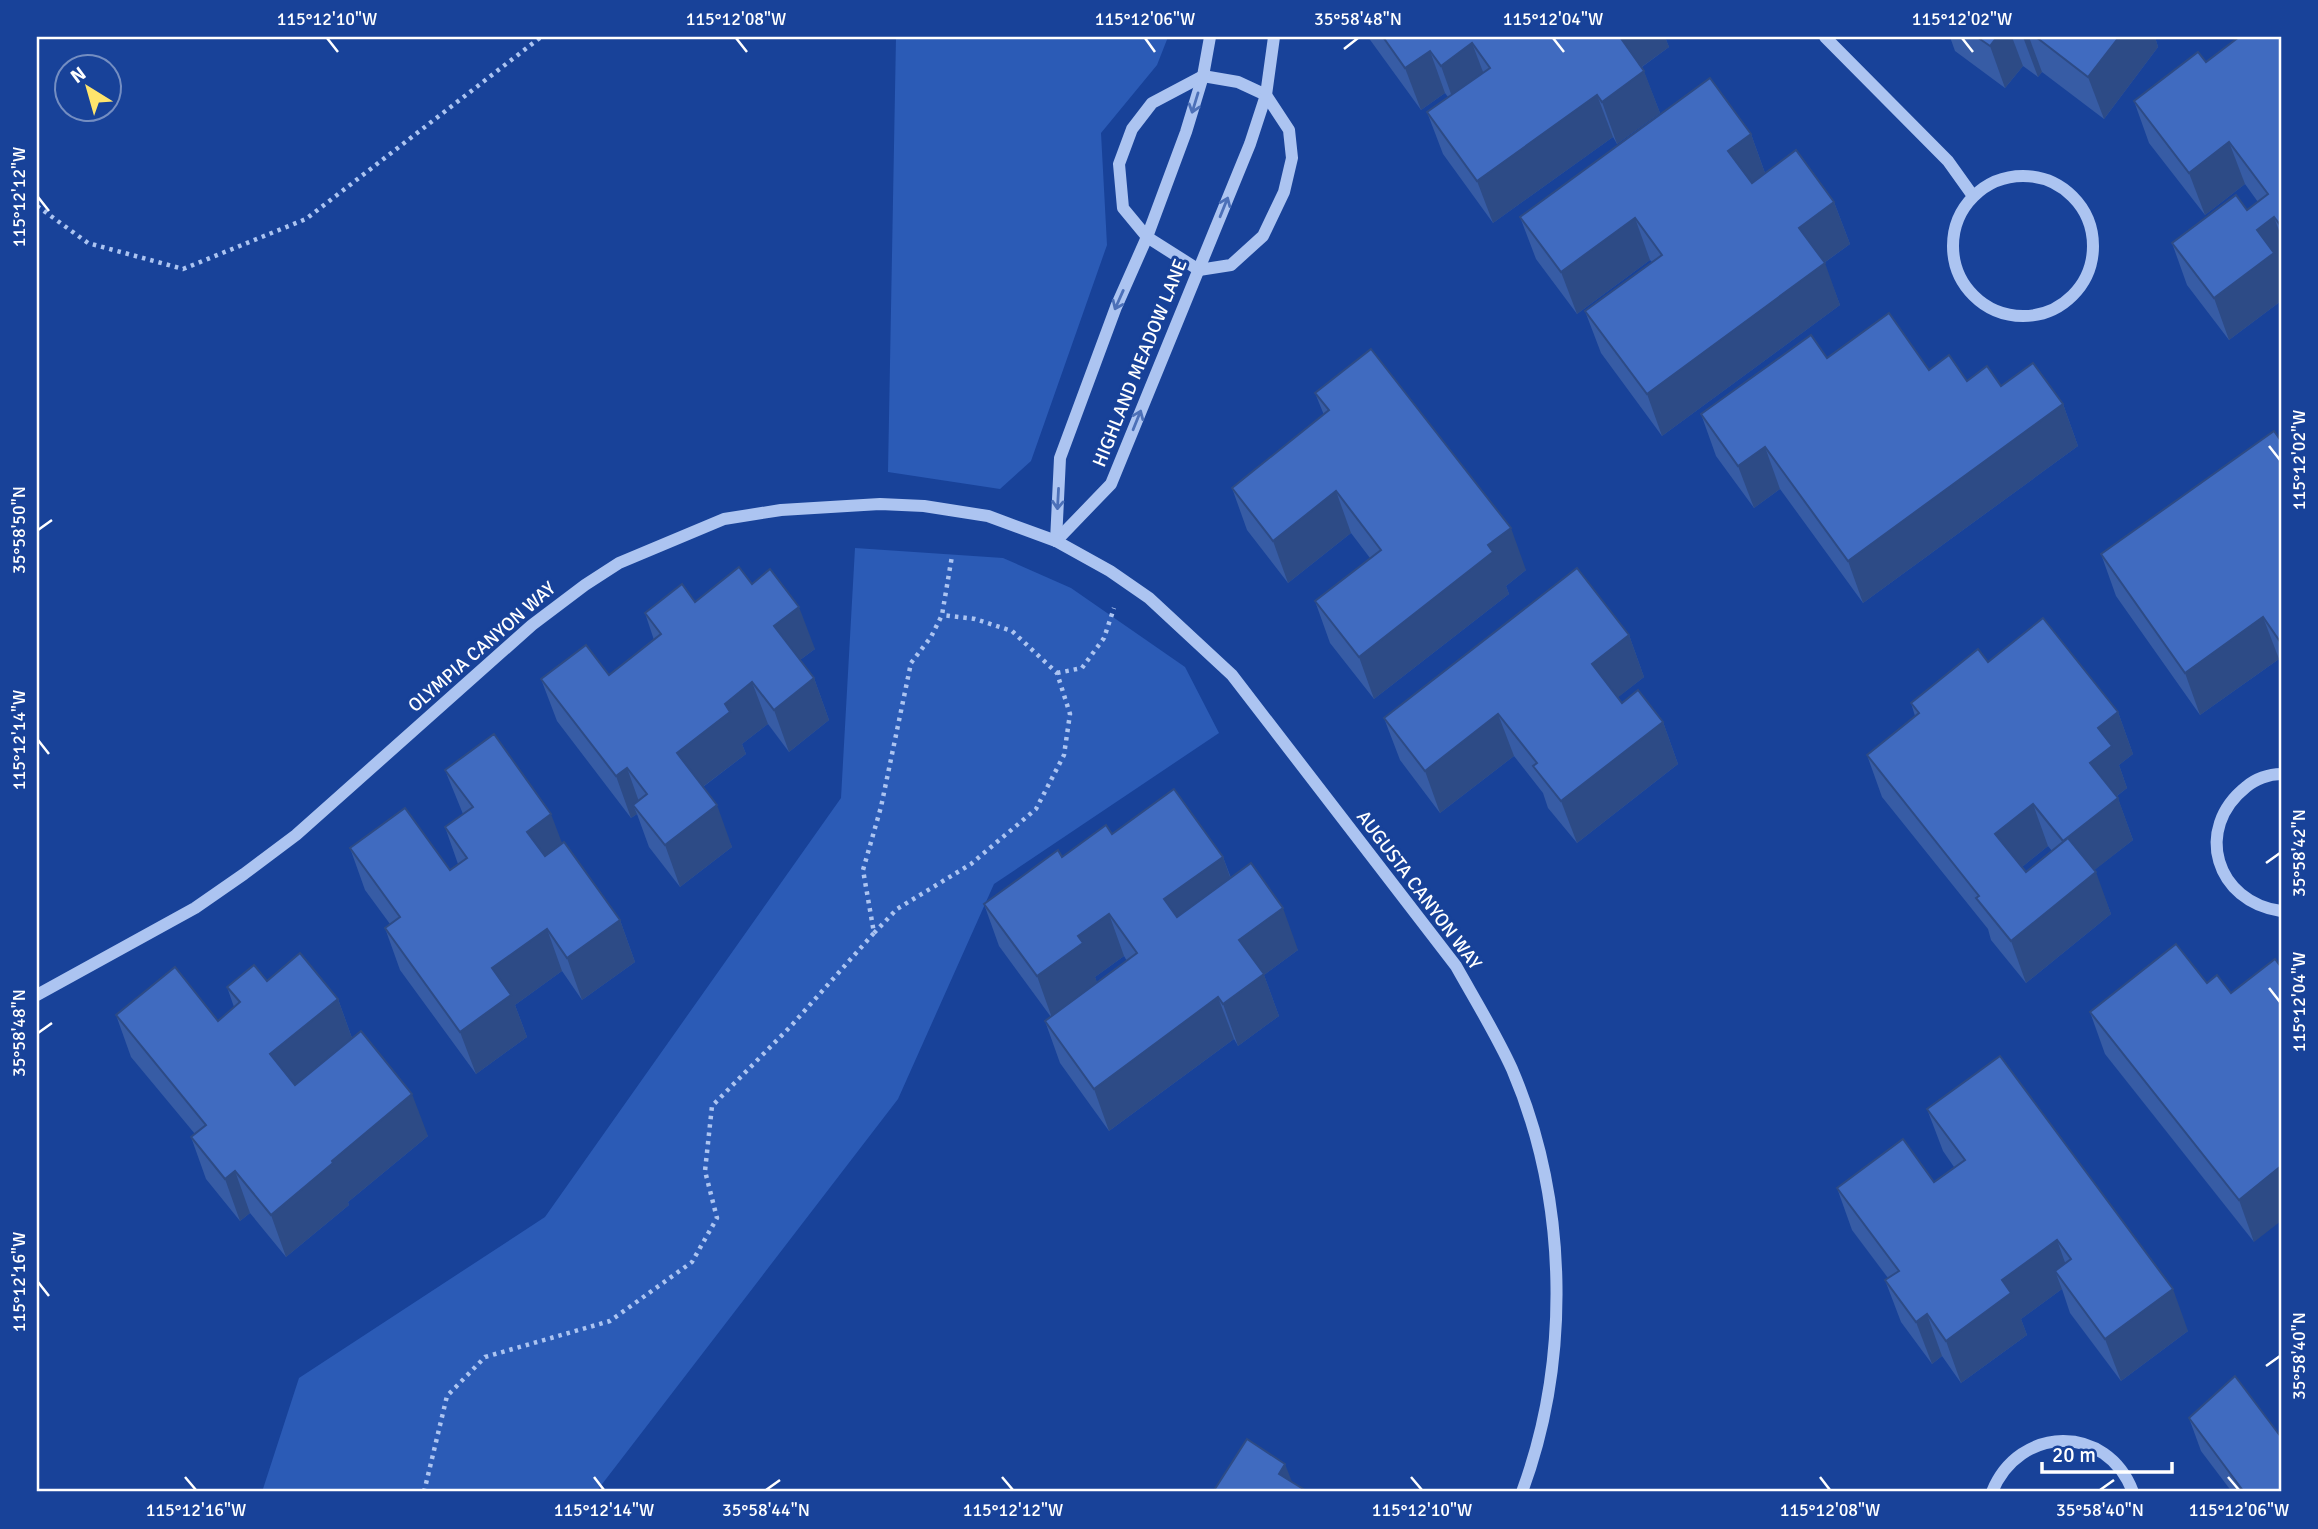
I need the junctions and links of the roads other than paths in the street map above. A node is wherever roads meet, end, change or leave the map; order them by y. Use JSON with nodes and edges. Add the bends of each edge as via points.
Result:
{"nodes":[{"id":1,"x":1210,"y":37,"type":"edge"},
{"id":2,"x":1275,"y":37,"type":"edge"},
{"id":3,"x":1825,"y":37,"type":"edge"},
{"id":4,"x":1203,"y":76,"type":"junction"},
{"id":5,"x":1266,"y":95,"type":"junction"},
{"id":6,"x":1973,"y":196,"type":"junction"},
{"id":7,"x":1147,"y":237,"type":"junction"},
{"id":8,"x":1199,"y":270,"type":"junction"},
{"id":9,"x":1056,"y":541,"type":"junction"},
{"id":10,"x":2281,"y":774,"type":"edge"},
{"id":11,"x":2281,"y":911,"type":"edge"},
{"id":12,"x":37,"y":995,"type":"edge"},
{"id":13,"x":1523,"y":1492,"type":"edge"},
{"id":14,"x":1992,"y":1492,"type":"edge"},
{"id":15,"x":2133,"y":1492,"type":"edge"}],
"edges":[{"from":1,"to":4,"type":"street","name":"HIGHLAND MEADOW LANE"},
{"from":2,"to":5,"type":"street","name":"HIGHLAND MEADOW LANE"},
{"from":3,"to":6,"type":"street","via":[[1948,161]]},
{"from":4,"to":5,"type":"street","via":[[1238,82]]},
{"from":4,"to":7,"type":"street","name":"HIGHLAND MEADOW LANE","one_way":true},
{"from":4,"to":7,"type":"street","via":[[1152,103],[1132,129],[1119,164],[1123,208]]},
{"from":8,"to":5,"type":"street","name":"HIGHLAND MEADOW LANE","one_way":true},
{"from":5,"to":8,"type":"street","via":[[1289,130],[1292,158],[1284,192],[1263,236],[1231,265]]},
{"from":6,"to":6,"type":"street","via":[[2014,176],[2038,177],[2077,201],[2089,221],[2090,267],[2063,303],[2042,314],[2019,316],[1996,311],[1962,282],[1954,260],[1953,237],[1960,214]]},
{"from":7,"to":8,"type":"street"},
{"from":7,"to":9,"type":"street","name":"HIGHLAND MEADOW LANE","one_way":true,"via":[[1060,458]]},
{"from":9,"to":8,"type":"street","name":"HIGHLAND MEADOW LANE","one_way":true,"via":[[1111,484]]},
{"from":9,"to":12,"type":"street","name":"OLYMPIA CANYON WAY","via":[[988,516],[880,504],[780,510],[724,519],[668,541],[620,563],[532,625],[296,835],[244,874],[195,908]]},
{"from":9,"to":13,"type":"street","name":"AUGUSTA CANYON WAY","via":[[1149,598],[1232,675],[1456,966],[1512,1070],[1544,1178],[1557,1281],[1548,1390]]},
{"from":10,"to":11,"type":"street","via":[[2253,781],[2234,796],[2221,816],[2216,838],[2218,861],[2243,898],[2263,909]]},
{"from":14,"to":15,"type":"street","via":[[2015,1457],[2038,1445],[2063,1440],[2089,1445],[2111,1458]]}]}
